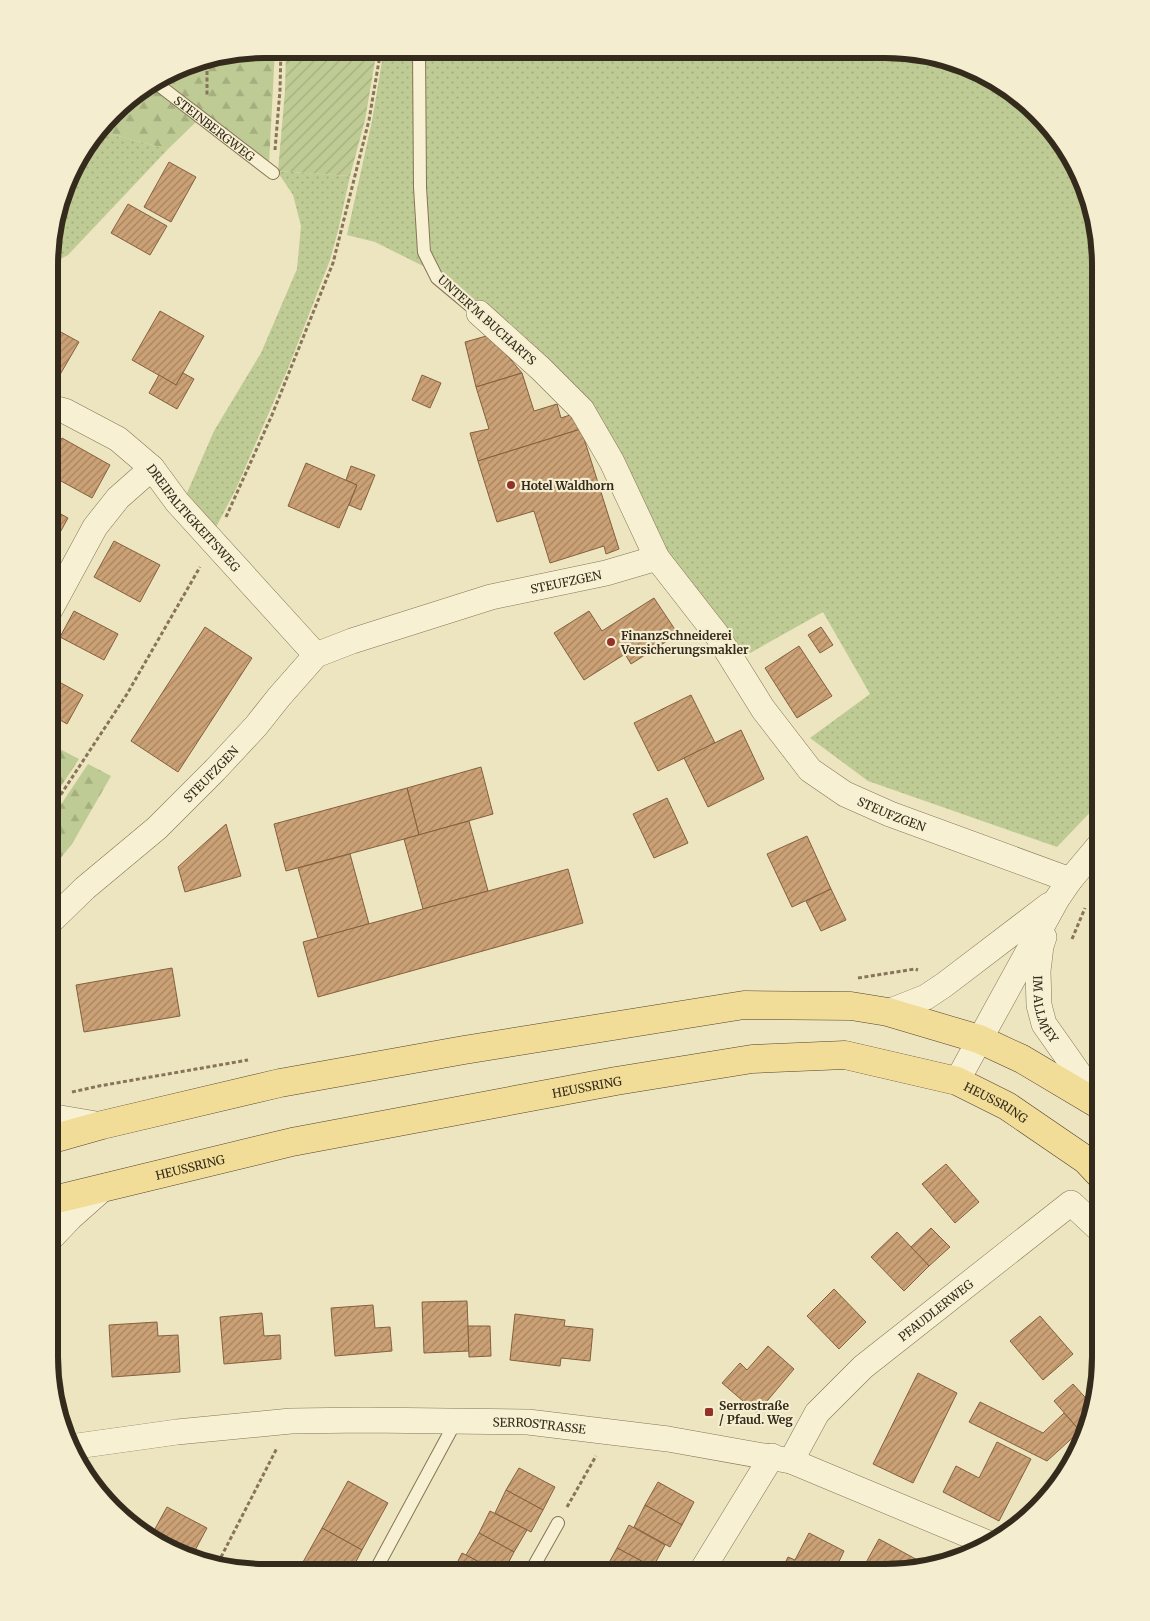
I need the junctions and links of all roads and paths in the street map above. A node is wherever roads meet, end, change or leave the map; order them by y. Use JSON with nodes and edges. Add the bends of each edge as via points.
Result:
{"nodes":[{"id":1,"x":281,"y":58,"type":"edge"},
{"id":2,"x":379,"y":58,"type":"edge"},
{"id":3,"x":419,"y":58,"type":"edge"},
{"id":4,"x":207,"y":66,"type":"edge"},
{"id":5,"x":160,"y":86,"type":"edge"},
{"id":6,"x":207,"y":122,"type":"junction"},
{"id":7,"x":273,"y":173,"type":"joint"},
{"id":8,"x":479,"y":313,"type":"joint"},
{"id":9,"x":58,"y":409,"type":"edge"},
{"id":10,"x":152,"y":468,"type":"junction"},
{"id":11,"x":214,"y":542,"type":"junction"},
{"id":12,"x":657,"y":558,"type":"junction"},
{"id":13,"x":58,"y":595,"type":"edge"},
{"id":14,"x":316,"y":655,"type":"junction"},
{"id":15,"x":58,"y":799,"type":"edge"},
{"id":16,"x":1092,"y":854,"type":"edge"},
{"id":17,"x":1063,"y":889,"type":"junction"},
{"id":18,"x":1089,"y":900,"type":"dead end"},
{"id":19,"x":58,"y":915,"type":"edge"},
{"id":20,"x":1072,"y":940,"type":"dead end"},
{"id":21,"x":888,"y":1012,"type":"junction"},
{"id":22,"x":979,"y":1039,"type":"junction"},
{"id":23,"x":956,"y":1081,"type":"junction"},
{"id":24,"x":1092,"y":1093,"type":"edge"},
{"id":25,"x":1092,"y":1101,"type":"edge"},
{"id":26,"x":58,"y":1117,"type":"edge"},
{"id":27,"x":102,"y":1124,"type":"junction"},
{"id":28,"x":58,"y":1137,"type":"edge"},
{"id":29,"x":1092,"y":1166,"type":"edge"},
{"id":30,"x":106,"y":1186,"type":"junction"},
{"id":31,"x":58,"y":1199,"type":"edge"},
{"id":32,"x":1092,"y":1223,"type":"edge"},
{"id":33,"x":58,"y":1231,"type":"edge"},
{"id":34,"x":291,"y":1421,"type":"junction"},
{"id":35,"x":456,"y":1421,"type":"junction"},
{"id":36,"x":78,"y":1446,"type":"edge"},
{"id":37,"x":781,"y":1458,"type":"junction"},
{"id":38,"x":590,"y":1467,"type":"dead end"},
{"id":39,"x":576,"y":1492,"type":"dead end"},
{"id":40,"x":558,"y":1523,"type":"dead end"},
{"id":41,"x":981,"y":1540,"type":"edge"},
{"id":42,"x":221,"y":1559,"type":"edge"},
{"id":43,"x":379,"y":1563,"type":"edge"},
{"id":44,"x":536,"y":1563,"type":"edge"},
{"id":45,"x":707,"y":1563,"type":"edge"}],
"edges":[{"from":1,"to":7,"type":"path"},
{"from":2,"to":11,"type":"path","via":[[369,120],[333,263],[272,414]]},
{"from":3,"to":8,"type":"lane","name":"UNTER'M BUCHARTS","via":[[424,252],[437,278]]},
{"from":4,"to":6,"type":"path"},
{"from":5,"to":6,"type":"lane","name":"STEINBERGWEG"},
{"from":6,"to":7,"type":"lane","name":"STEINBERGWEG"},
{"from":8,"to":12,"type":"street","name":"UNTER'M BUCHARTS","via":[[582,410],[612,462]]},
{"from":9,"to":10,"type":"street","name":"DREIFALTIGKEITSWEG","via":[[118,439]]},
{"from":10,"to":11,"type":"street","name":"DREIFALTIGKEITSWEG"},
{"from":10,"to":13,"type":"street","via":[[118,498],[95,527]]},
{"from":11,"to":14,"type":"street","name":"DREIFALTIGKEITSWEG"},
{"from":11,"to":15,"type":"path","via":[[127,694]]},
{"from":12,"to":14,"type":"street","name":"STEUFZGEN","via":[[606,573],[491,597]]},
{"from":12,"to":17,"type":"street","name":"STEUFZGEN","via":[[717,635],[763,709],[810,770],[845,794]]},
{"from":14,"to":19,"type":"street","name":"STEUFZGEN","via":[[256,726],[157,828]]},
{"from":16,"to":17,"type":"street","name":"IM ALLMEY"},
{"from":17,"to":21,"type":"street","name":"IM ALLMEY","via":[[944,985],[926,997]]},
{"from":17,"to":22,"type":"street","name":"IM ALLMEY"},
{"from":17,"to":24,"type":"street","name":"IM ALLMEY","via":[[1041,946],[1039,1004],[1044,1024]]},
{"from":18,"to":20,"type":"path"},
{"from":21,"to":22,"type":"main road"},
{"from":21,"to":27,"type":"main road","via":[[851,1006],[744,1005],[280,1083]]},
{"from":22,"to":23,"type":"street","name":"IM ALLMEY"},
{"from":22,"to":25,"type":"main road","via":[[1022,1059]]},
{"from":23,"to":29,"type":"main road","name":"HEUSSRING","via":[[1007,1106]]},
{"from":23,"to":30,"type":"main road","name":"HEUSSRING","via":[[845,1055],[752,1059],[616,1080],[292,1142]]},
{"from":26,"to":27,"type":"street"},
{"from":27,"to":28,"type":"main road"},
{"from":30,"to":31,"type":"main road","name":"HEUSSRING"},
{"from":30,"to":33,"type":"street"},
{"from":32,"to":37,"type":"street","name":"PFAUDLERWEG","via":[[1071,1203],[863,1367],[817,1413]]},
{"from":34,"to":35,"type":"street","name":"SERROSTRASSE"},
{"from":34,"to":36,"type":"street","name":"SERROSTRASSE"},
{"from":34,"to":42,"type":"path"},
{"from":35,"to":37,"type":"street","name":"SERROSTRASSE","via":[[528,1422],[668,1439]]},
{"from":35,"to":43,"type":"lane"},
{"from":37,"to":41,"type":"street","name":"SERROSTRASSE"},
{"from":37,"to":45,"type":"street","name":"PFAUDLERWEG"},
{"from":38,"to":39,"type":"path"},
{"from":40,"to":44,"type":"lane"}]}
